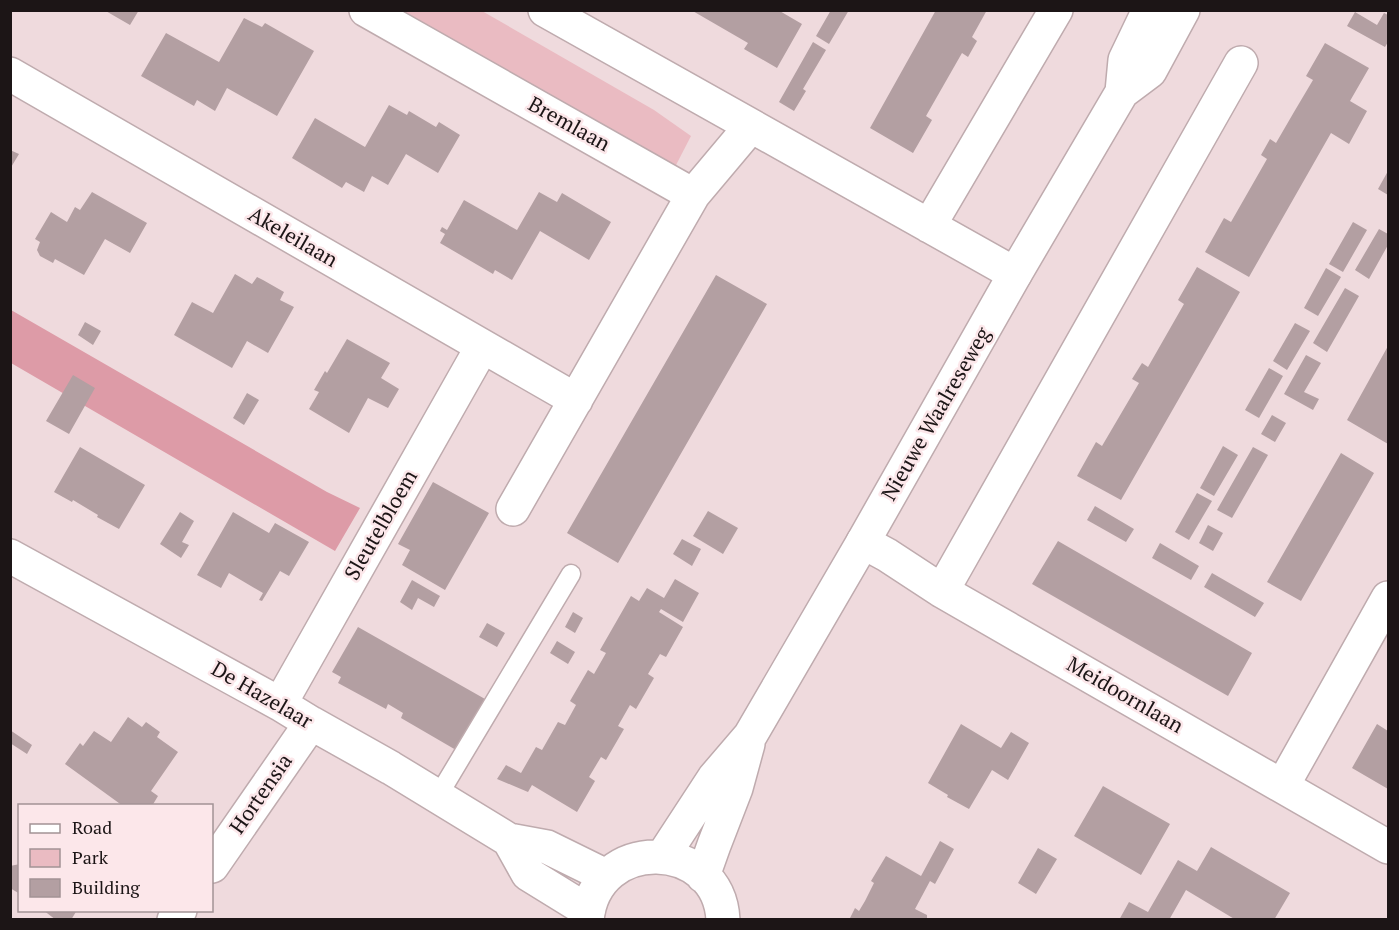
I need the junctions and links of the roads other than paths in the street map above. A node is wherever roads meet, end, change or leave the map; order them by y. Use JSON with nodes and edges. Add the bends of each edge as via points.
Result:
{"nodes":[{"id":1,"x":366,"y":10,"type":"edge"},
{"id":2,"x":545,"y":10,"type":"edge"},
{"id":3,"x":1056,"y":10,"type":"edge"},
{"id":4,"x":1149,"y":10,"type":"edge"},
{"id":5,"x":1183,"y":10,"type":"edge"},
{"id":6,"x":1241,"y":63,"type":"dead end"},
{"id":7,"x":10,"y":74,"type":"edge"},
{"id":8,"x":1122,"y":92,"type":"junction"},
{"id":9,"x":751,"y":126,"type":"junction"},
{"id":10,"x":693,"y":195,"type":"junction"},
{"id":11,"x":929,"y":226,"type":"junction"},
{"id":12,"x":1015,"y":274,"type":"junction"},
{"id":13,"x":482,"y":347,"type":"junction"},
{"id":14,"x":576,"y":400,"type":"junction"},
{"id":15,"x":513,"y":509,"type":"dead end"},
{"id":16,"x":863,"y":542,"type":"junction"},
{"id":17,"x":10,"y":556,"type":"edge"},
{"id":18,"x":571,"y":574,"type":"dead end"},
{"id":19,"x":942,"y":591,"type":"junction"},
{"id":20,"x":1389,"y":598,"type":"edge"},
{"id":21,"x":280,"y":704,"type":"junction"},
{"id":22,"x":311,"y":723,"type":"junction"},
{"id":23,"x":750,"y":736,"type":"junction"},
{"id":24,"x":1283,"y":785,"type":"junction"},
{"id":25,"x":438,"y":796,"type":"junction"},
{"id":26,"x":509,"y":840,"type":"junction"},
{"id":27,"x":1389,"y":847,"type":"edge"},
{"id":28,"x":663,"y":856,"type":"junction"},
{"id":29,"x":213,"y":865,"type":"edge"},
{"id":30,"x":606,"y":876,"type":"junction"},
{"id":31,"x":704,"y":876,"type":"junction"},
{"id":32,"x":588,"y":915,"type":"edge"},
{"id":33,"x":723,"y":920,"type":"edge"}],
"edges":[{"from":1,"to":10,"type":"street","name":"Bremlaan"},
{"from":2,"to":9,"type":"street"},
{"from":3,"to":11,"type":"street"},
{"from":4,"to":8,"type":"street","name":"Nieuwe Waalreseweg","via":[[1125,60]]},
{"from":5,"to":8,"type":"street","name":"Nieuwe Waalreseweg","via":[[1150,71]]},
{"from":6,"to":19,"type":"street"},
{"from":7,"to":13,"type":"street","name":"Akeleilaan"},
{"from":8,"to":12,"type":"street","name":"Nieuwe Waalreseweg"},
{"from":9,"to":10,"type":"street"},
{"from":9,"to":11,"type":"street"},
{"from":10,"to":14,"type":"street"},
{"from":11,"to":12,"type":"street"},
{"from":12,"to":16,"type":"street","name":"Nieuwe Waalreseweg"},
{"from":13,"to":14,"type":"street","name":"Akeleilaan"},
{"from":13,"to":21,"type":"street","name":"Sleutelbloem"},
{"from":14,"to":15,"type":"street"},
{"from":16,"to":19,"type":"street","name":"Meidoornlaan"},
{"from":16,"to":23,"type":"street","name":"Nieuwe Waalreseweg"},
{"from":17,"to":21,"type":"street","name":"De Hazelaar"},
{"from":18,"to":25,"type":"lane"},
{"from":19,"to":24,"type":"street","name":"Meidoornlaan"},
{"from":20,"to":24,"type":"street"},
{"from":21,"to":22,"type":"street","name":"De Hazelaar"},
{"from":22,"to":25,"type":"street","name":"De Hazelaar"},
{"from":22,"to":29,"type":"street","name":"Hortensia"},
{"from":23,"to":28,"type":"street","name":"Nieuwe Waalreseweg","via":[[714,778]]},
{"from":23,"to":31,"type":"street","name":"Nieuwe Waalreseweg","via":[[736,789]]},
{"from":24,"to":27,"type":"street","name":"Meidoornlaan"},
{"from":25,"to":26,"type":"street","name":"De Hazelaar"},
{"from":26,"to":30,"type":"street","name":"De Hazelaar","via":[[547,847]]},
{"from":26,"to":32,"type":"street","name":"De Hazelaar","via":[[528,874]]},
{"from":28,"to":30,"type":"street","via":[[623,864]]},
{"from":28,"to":31,"type":"street","via":[[685,863]]},
{"from":30,"to":32,"type":"street","via":[[592,898]]},
{"from":31,"to":33,"type":"street","via":[[715,892]]}]}
